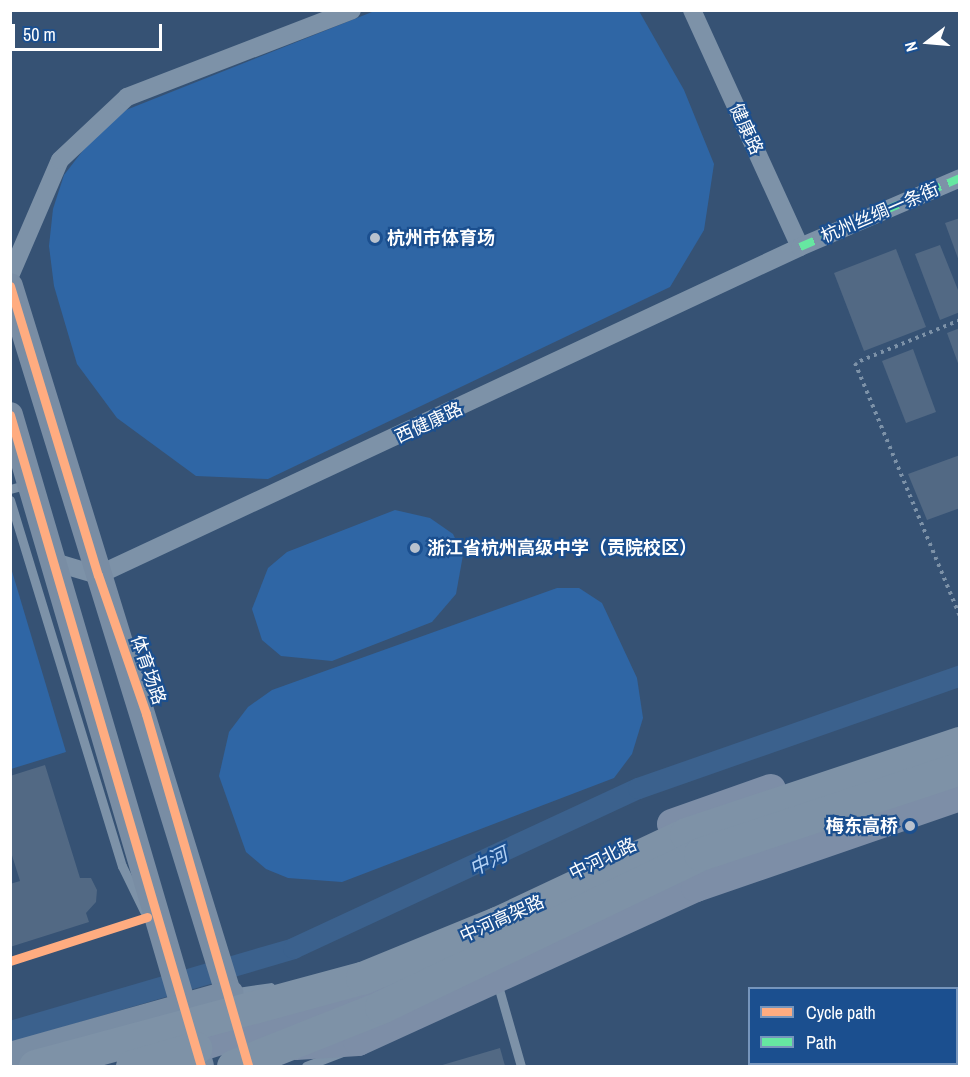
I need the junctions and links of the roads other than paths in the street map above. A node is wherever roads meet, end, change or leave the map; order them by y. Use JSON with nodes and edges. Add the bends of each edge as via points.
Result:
{"nodes":[{"id":1,"x":352,"y":10,"type":"edge"},
{"id":2,"x":692,"y":10,"type":"edge"},
{"id":3,"x":960,"y":178,"type":"edge"},
{"id":4,"x":800,"y":247,"type":"junction"},
{"id":5,"x":10,"y":276,"type":"edge"},
{"id":6,"x":10,"y":286,"type":"edge"},
{"id":7,"x":10,"y":415,"type":"edge"},
{"id":8,"x":20,"y":486,"type":"edge"},
{"id":9,"x":10,"y":500,"type":"edge"},
{"id":10,"x":54,"y":562,"type":"junction"},
{"id":11,"x":98,"y":575,"type":"junction"},
{"id":12,"x":92,"y":725,"type":"junction"},
{"id":13,"x":960,"y":730,"type":"edge"},
{"id":14,"x":960,"y":743,"type":"edge"},
{"id":15,"x":960,"y":768,"type":"edge"},
{"id":16,"x":960,"y":796,"type":"edge"},
{"id":17,"x":467,"y":924,"type":"junction"},
{"id":18,"x":423,"y":940,"type":"dead end"},
{"id":19,"x":495,"y":978,"type":"junction"},
{"id":20,"x":288,"y":984,"type":"dead end"},
{"id":21,"x":230,"y":993,"type":"junction"},
{"id":22,"x":181,"y":1006,"type":"junction"},
{"id":23,"x":103,"y":1028,"type":"junction"},
{"id":24,"x":358,"y":1041,"type":"junction"},
{"id":25,"x":241,"y":1053,"type":"edge"},
{"id":26,"x":10,"y":1055,"type":"edge"},
{"id":27,"x":188,"y":1059,"type":"edge"},
{"id":28,"x":35,"y":1066,"type":"edge"},
{"id":29,"x":132,"y":1066,"type":"edge"},
{"id":30,"x":306,"y":1066,"type":"edge"},
{"id":31,"x":521,"y":1066,"type":"edge"}],
"edges":[{"from":1,"to":5,"type":"street","via":[[128,97],[60,160]]},
{"from":2,"to":4,"type":"street","name":"健康路"},
{"from":3,"to":4,"type":"street","name":"杭州丝绸一条街"},
{"from":4,"to":11,"type":"street","name":"西健康路"},
{"from":6,"to":11,"type":"main road","name":"体育场路"},
{"from":7,"to":8,"type":"main road"},
{"from":8,"to":10,"type":"main road"},
{"from":9,"to":12,"type":"lane"},
{"from":10,"to":11,"type":"street"},
{"from":10,"to":12,"type":"main road"},
{"from":11,"to":21,"type":"main road","name":"体育场路"},
{"from":12,"to":22,"type":"main road","via":[[165,941]]},
{"from":13,"to":17,"type":"main road","name":"中河北路","via":[[714,807]]},
{"from":14,"to":28,"type":"highway","name":"中河高架路","via":[[686,834],[497,923],[362,978]]},
{"from":15,"to":25,"type":"highway","name":"中河高架路","via":[[700,854],[381,1007]]},
{"from":16,"to":19,"type":"main road","name":"中河北路","via":[[696,886]]},
{"from":17,"to":18,"type":"lane"},
{"from":17,"to":25,"type":"main road","name":"中河北路","via":[[362,995]]},
{"from":19,"to":24,"type":"main road","name":"中河北路"},
{"from":19,"to":31,"type":"lane"},
{"from":20,"to":21,"type":"lane"},
{"from":21,"to":22,"type":"main road"},
{"from":21,"to":25,"type":"main road","name":"体育场路"},
{"from":22,"to":23,"type":"main road"},
{"from":22,"to":27,"type":"main road"},
{"from":23,"to":26,"type":"main road"},
{"from":23,"to":27,"type":"main road"},
{"from":24,"to":25,"type":"main road","name":"中河北路"},
{"from":24,"to":30,"type":"lane","via":[[335,1057]]},
{"from":25,"to":27,"type":"main road","name":"中河北路"},
{"from":27,"to":29,"type":"highway"}]}
